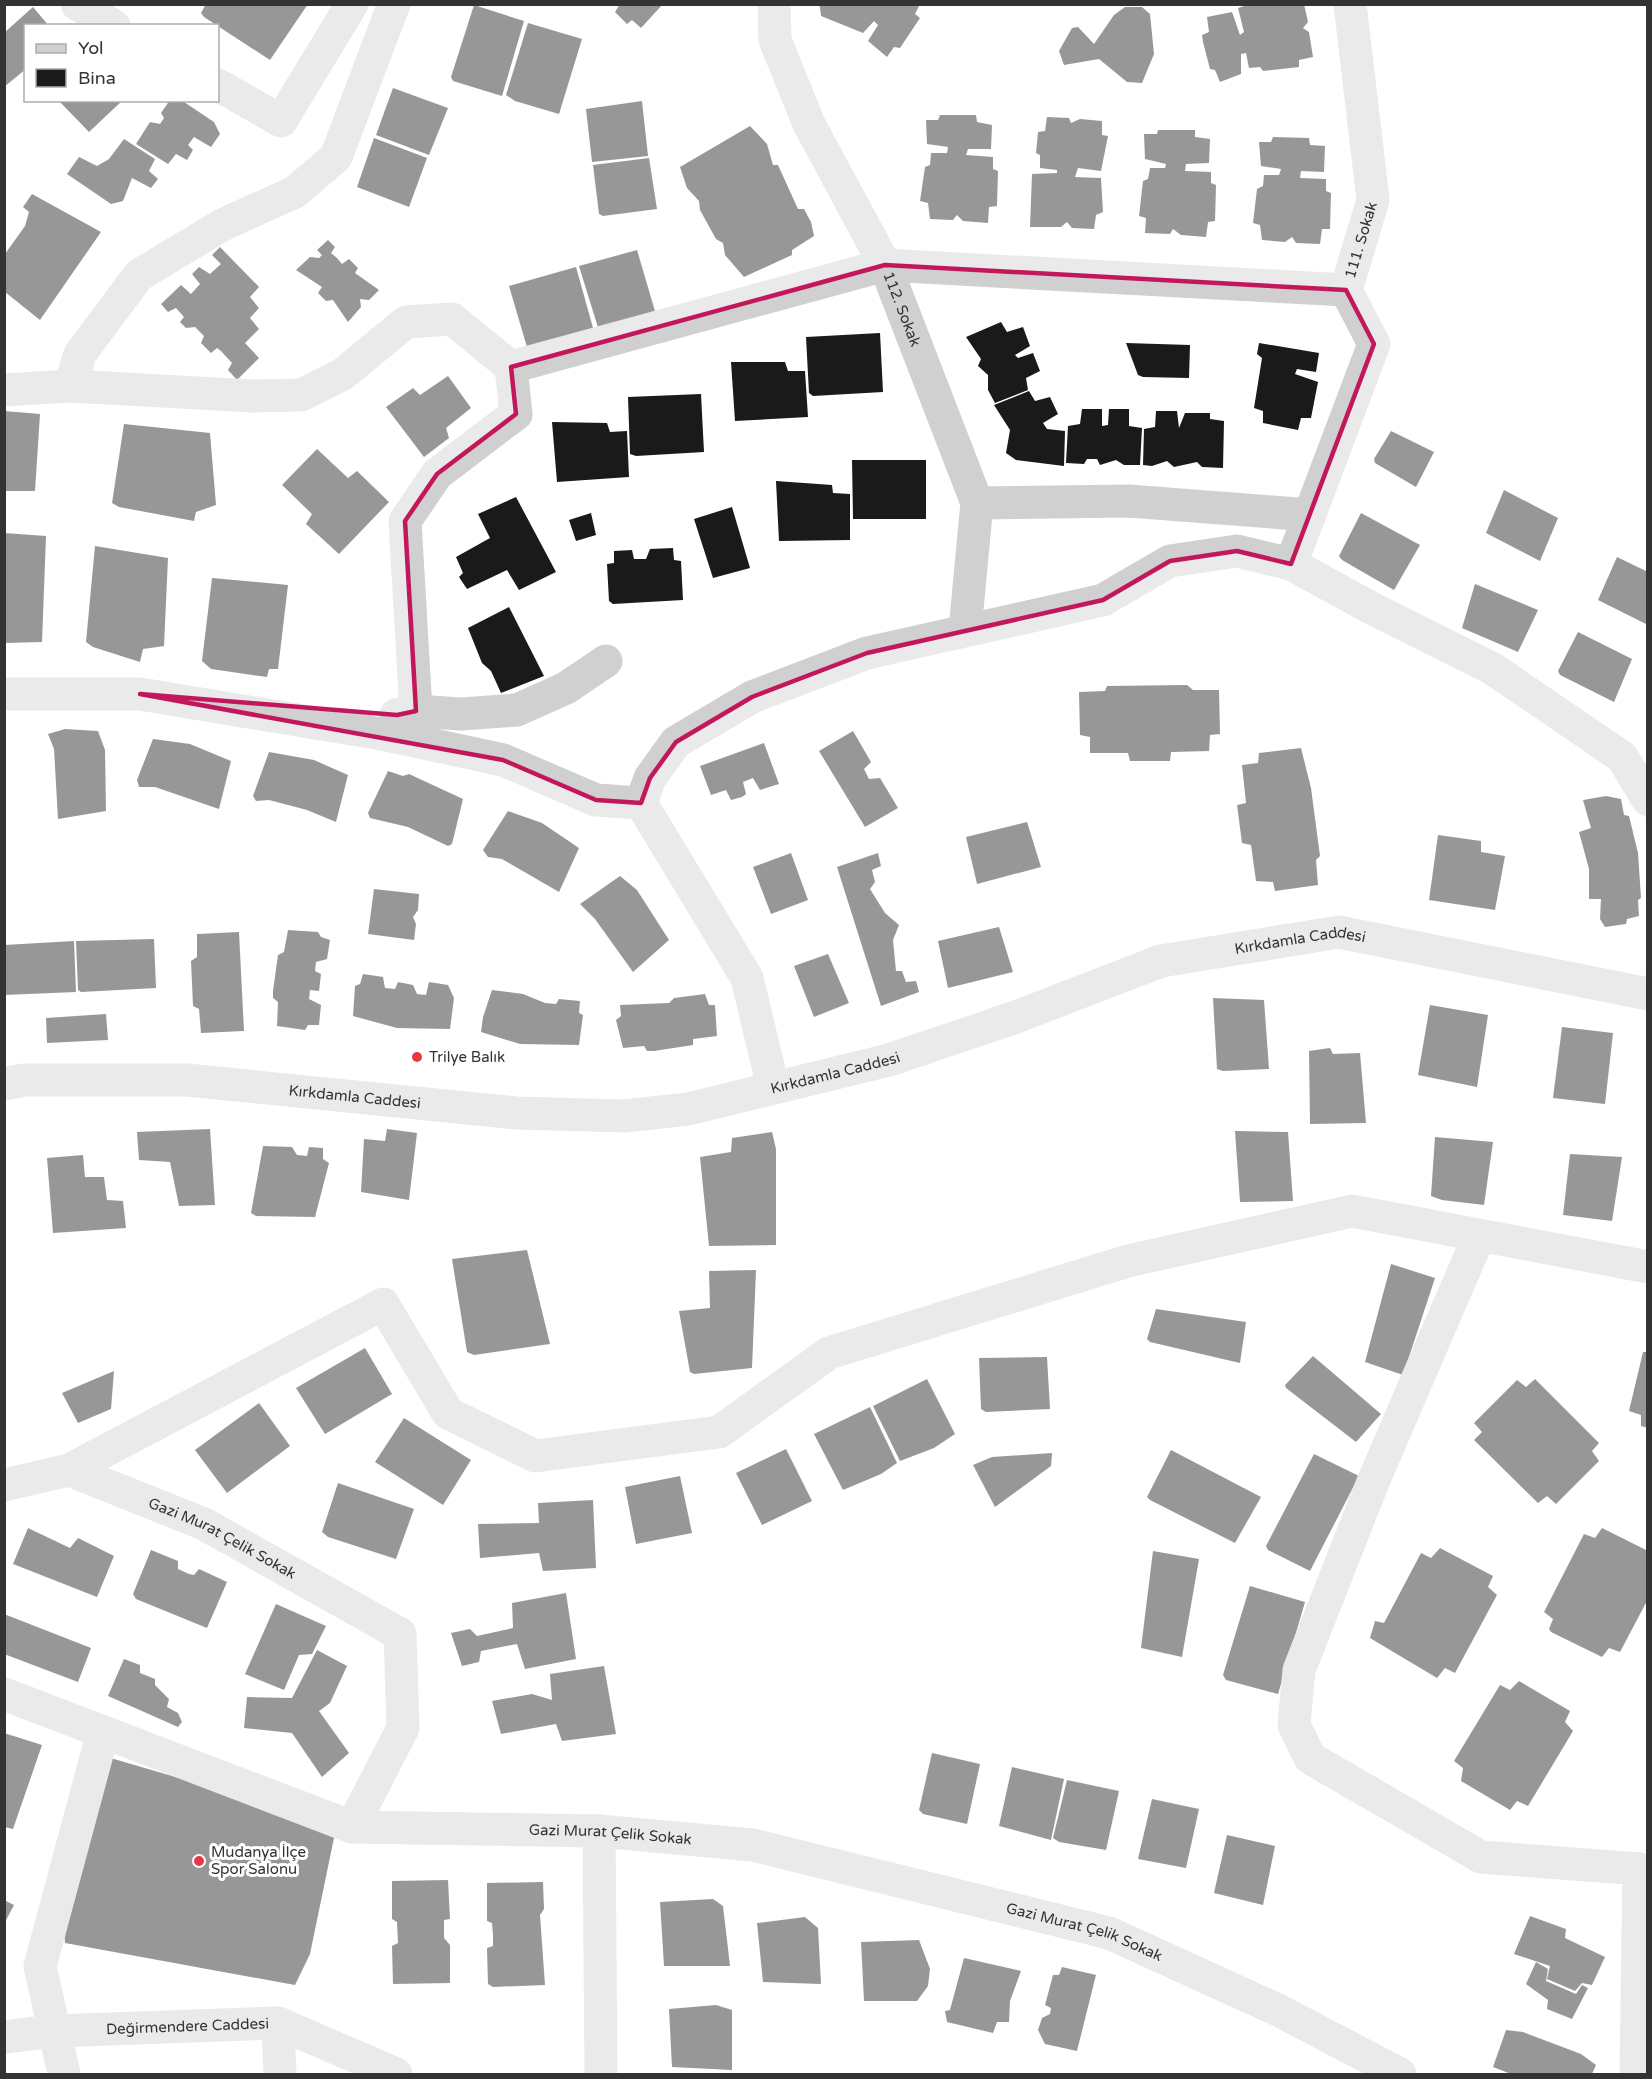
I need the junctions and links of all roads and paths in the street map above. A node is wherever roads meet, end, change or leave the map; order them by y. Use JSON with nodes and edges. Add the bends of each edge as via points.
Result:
{"nodes":[{"id":1,"x":77,"y":4,"type":"edge"},
{"id":2,"x":352,"y":4,"type":"edge"},
{"id":3,"x":394,"y":4,"type":"edge"},
{"id":4,"x":774,"y":4,"type":"edge"},
{"id":5,"x":1350,"y":4,"type":"edge"},
{"id":6,"x":111,"y":24,"type":"edge"},
{"id":7,"x":219,"y":86,"type":"edge"},
{"id":8,"x":885,"y":265,"type":"junction"},
{"id":9,"x":1346,"y":290,"type":"junction"},
{"id":10,"x":511,"y":368,"type":"junction"},
{"id":11,"x":70,"y":386,"type":"junction"},
{"id":12,"x":4,"y":390,"type":"edge"},
{"id":13,"x":977,"y":503,"type":"junction"},
{"id":14,"x":1310,"y":515,"type":"junction"},
{"id":15,"x":1291,"y":564,"type":"junction"},
{"id":16,"x":965,"y":630,"type":"junction"},
{"id":17,"x":606,"y":661,"type":"dead end"},
{"id":18,"x":4,"y":694,"type":"edge"},
{"id":19,"x":140,"y":694,"type":"junction"},
{"id":20,"x":416,"y":711,"type":"junction"},
{"id":21,"x":1647,"y":800,"type":"edge"},
{"id":22,"x":641,"y":802,"type":"junction"},
{"id":23,"x":1647,"y":994,"type":"edge"},
{"id":24,"x":4,"y":1084,"type":"edge"},
{"id":25,"x":773,"y":1087,"type":"junction"},
{"id":26,"x":1479,"y":1236,"type":"junction"},
{"id":27,"x":1647,"y":1267,"type":"edge"},
{"id":28,"x":69,"y":1470,"type":"junction"},
{"id":29,"x":4,"y":1485,"type":"edge"},
{"id":30,"x":4,"y":1694,"type":"edge"},
{"id":31,"x":103,"y":1732,"type":"junction"},
{"id":32,"x":352,"y":1827,"type":"junction"},
{"id":33,"x":599,"y":1831,"type":"junction"},
{"id":34,"x":278,"y":2023,"type":"junction"},
{"id":35,"x":54,"y":2031,"type":"junction"},
{"id":36,"x":4,"y":2037,"type":"edge"},
{"id":37,"x":64,"y":2074,"type":"edge"},
{"id":38,"x":280,"y":2074,"type":"edge"},
{"id":39,"x":396,"y":2074,"type":"edge"},
{"id":40,"x":601,"y":2074,"type":"edge"},
{"id":41,"x":1400,"y":2074,"type":"edge"},
{"id":42,"x":1636,"y":2074,"type":"edge"}],
"edges":[{"from":1,"to":6,"type":"street"},
{"from":2,"to":7,"type":"street","via":[[281,121]]},
{"from":3,"to":11,"type":"street","via":[[336,157],[295,192],[224,224],[139,275],[80,354]]},
{"from":4,"to":8,"type":"street","name":"112. Sokak","via":[[775,40],[809,124]]},
{"from":5,"to":9,"type":"street","name":"111. Sokak","via":[[1373,200]]},
{"from":8,"to":9,"type":"street"},
{"from":8,"to":10,"type":"street"},
{"from":8,"to":13,"type":"street","name":"112. Sokak"},
{"from":9,"to":14,"type":"street","name":"111. Sokak","via":[[1374,344]]},
{"from":10,"to":11,"type":"street","via":[[452,319],[406,322],[343,374],[301,395]]},
{"from":10,"to":20,"type":"street","via":[[516,414],[437,474],[405,521]]},
{"from":11,"to":12,"type":"street"},
{"from":13,"to":14,"type":"street","via":[[1129,501]]},
{"from":13,"to":16,"type":"street","name":"112. Sokak"},
{"from":14,"to":15,"type":"street","name":"111. Sokak"},
{"from":15,"to":16,"type":"street","via":[[1237,550],[1170,561],[1103,600]]},
{"from":15,"to":21,"type":"street","via":[[1493,669],[1622,757]]},
{"from":16,"to":22,"type":"street","via":[[867,653],[752,697],[676,742],[650,778]]},
{"from":17,"to":20,"type":"street","via":[[566,688],[517,710],[461,714]]},
{"from":18,"to":19,"type":"street"},
{"from":19,"to":20,"type":"street","via":[[397,715]]},
{"from":19,"to":22,"type":"street","via":[[382,734],[503,760],[596,800]]},
{"from":22,"to":25,"type":"street","via":[[747,978]]},
{"from":23,"to":25,"type":"street","name":"Kırkdamla Caddesi","via":[[1339,932],[1161,961],[1016,1017],[889,1060]]},
{"from":24,"to":25,"type":"street","name":"Kırkdamla Caddesi","via":[[24,1080],[187,1080],[516,1113],[624,1116],[688,1108]]},
{"from":26,"to":27,"type":"street"},
{"from":26,"to":28,"type":"street","via":[[1352,1211],[1128,1261],[829,1353],[719,1432],[535,1456],[448,1413],[383,1304]]},
{"from":26,"to":42,"type":"street","via":[[1373,1482],[1299,1670],[1294,1725],[1310,1758],[1481,1857],[1639,1869]]},
{"from":28,"to":29,"type":"street"},
{"from":28,"to":32,"type":"street","name":"Gazi Murat Çelik Sokak","via":[[204,1524],[400,1634],[404,1728]]},
{"from":30,"to":31,"type":"street"},
{"from":31,"to":32,"type":"street"},
{"from":31,"to":35,"type":"street","via":[[40,1966]]},
{"from":32,"to":33,"type":"street","name":"Gazi Murat Çelik Sokak"},
{"from":33,"to":40,"type":"street"},
{"from":33,"to":41,"type":"street","name":"Gazi Murat Çelik Sokak","via":[[753,1845],[1109,1933],[1278,2010]]},
{"from":34,"to":35,"type":"street","name":"Değirmendere Caddesi"},
{"from":34,"to":38,"type":"street"},
{"from":34,"to":39,"type":"street","name":"Değirmendere Caddesi"},
{"from":35,"to":36,"type":"street","name":"Değirmendere Caddesi"},
{"from":35,"to":37,"type":"street"}]}
